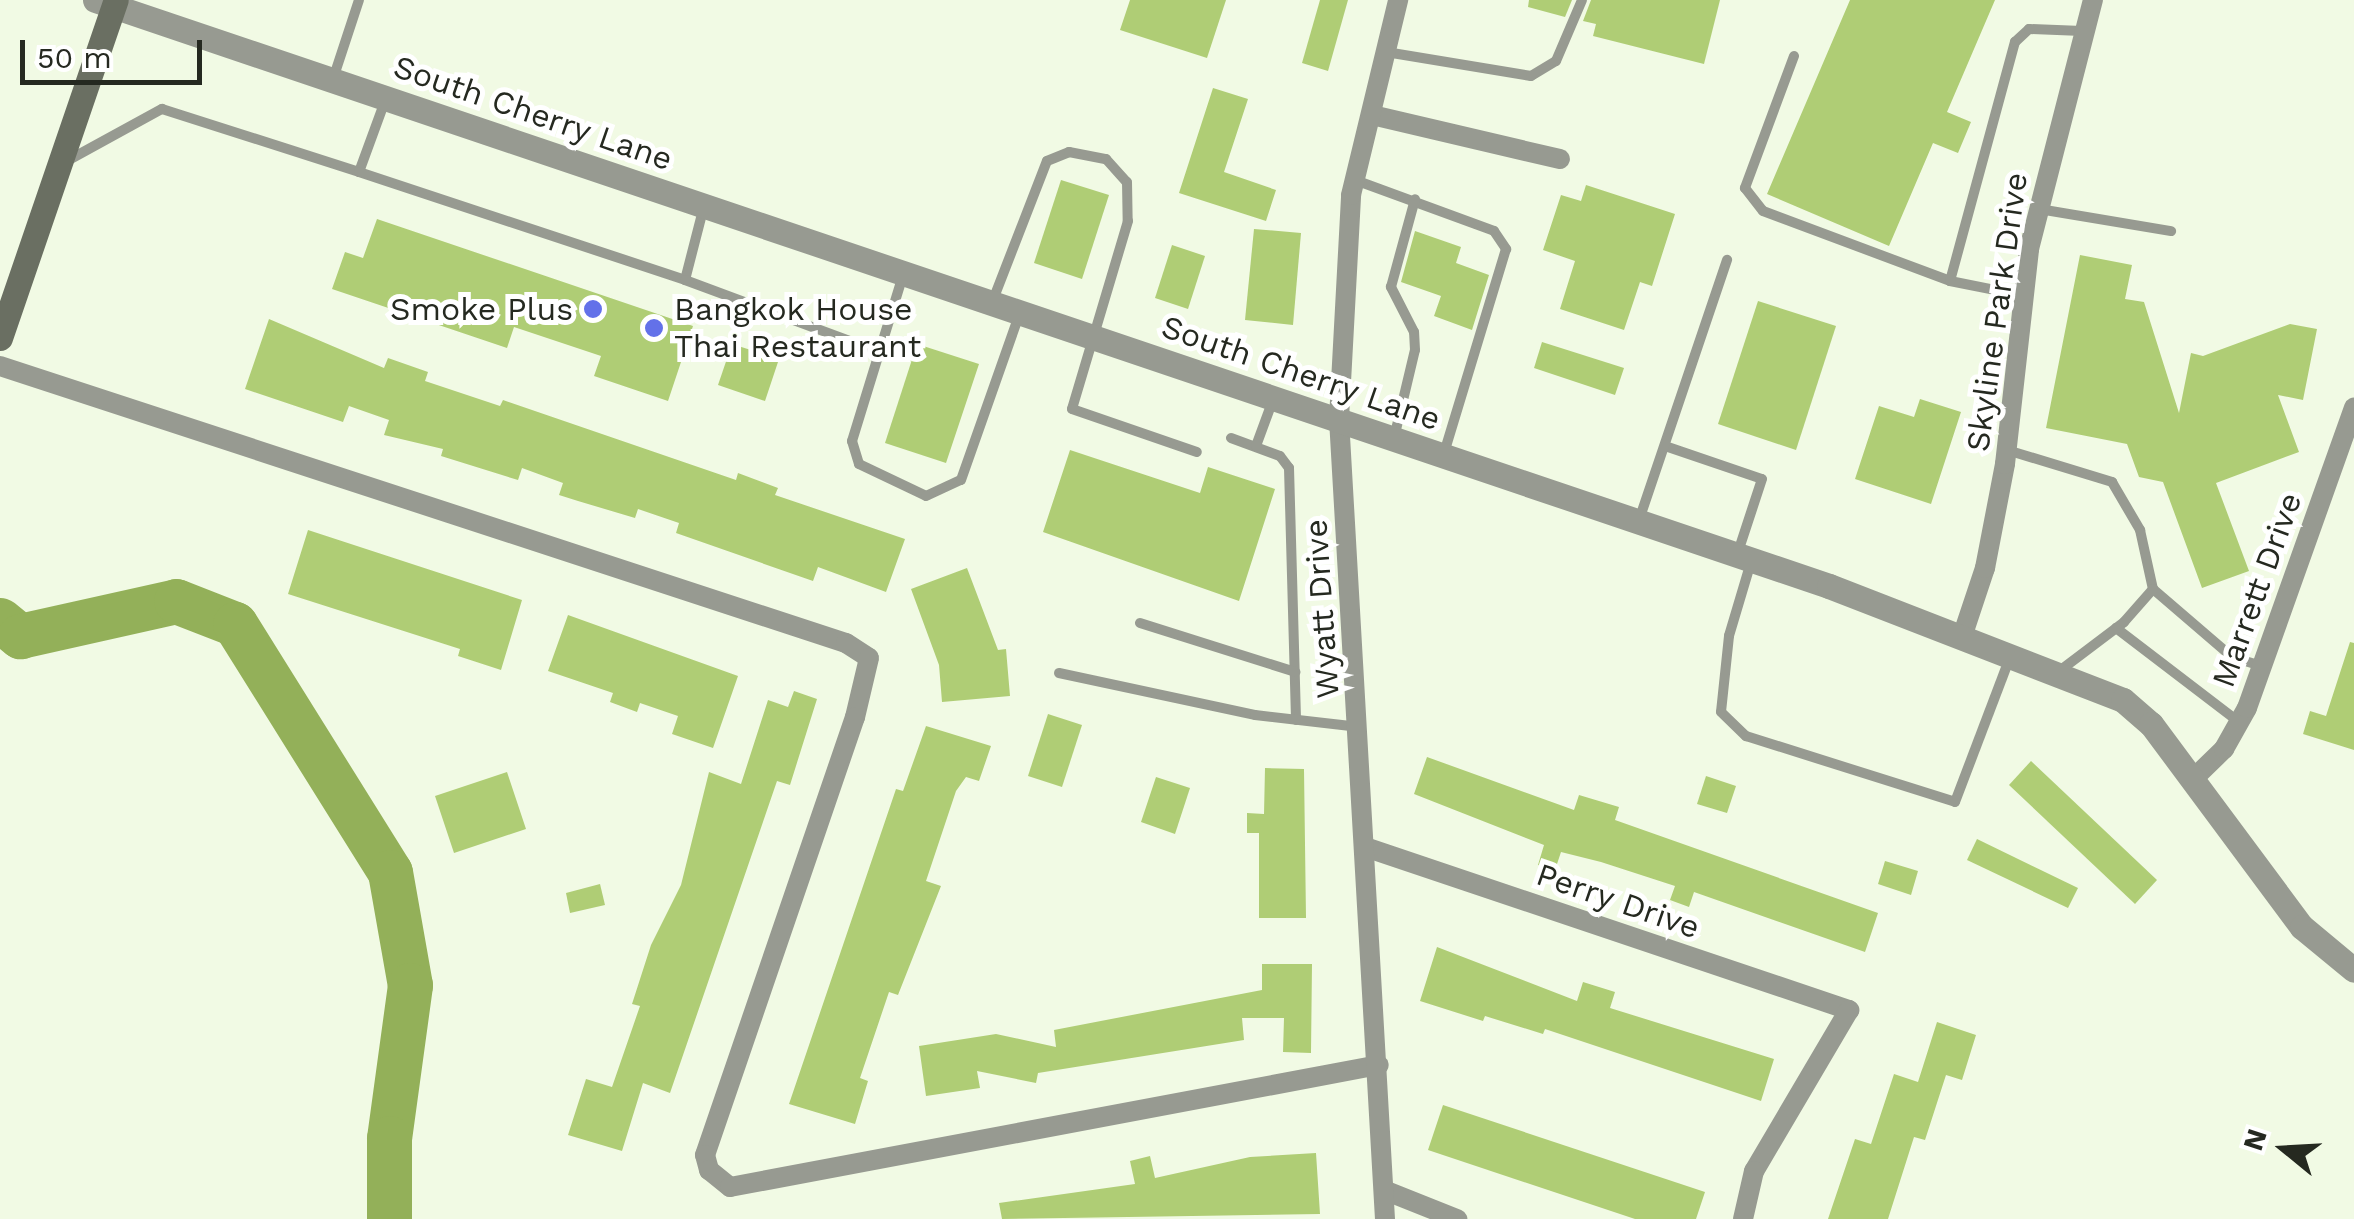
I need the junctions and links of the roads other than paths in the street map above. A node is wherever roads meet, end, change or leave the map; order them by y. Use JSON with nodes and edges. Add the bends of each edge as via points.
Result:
{"nodes":[{"id":1,"x":358,"y":0,"type":"edge"},
{"id":2,"x":1398,"y":0,"type":"edge"},
{"id":3,"x":1582,"y":0,"type":"edge"},
{"id":4,"x":2094,"y":0,"type":"edge"},
{"id":5,"x":108,"y":2,"type":"edge"},
{"id":6,"x":2082,"y":30,"type":"junction"},
{"id":7,"x":1386,"y":52,"type":"junction"},
{"id":8,"x":1794,"y":56,"type":"dead end"},
{"id":9,"x":332,"y":80,"type":"junction"},
{"id":10,"x":386,"y":98,"type":"junction"},
{"id":11,"x":1372,"y":115,"type":"junction"},
{"id":12,"x":1560,"y":159,"type":"dead end"},
{"id":13,"x":60,"y":164,"type":"junction"},
{"id":14,"x":360,"y":172,"type":"junction"},
{"id":15,"x":1355,"y":180,"type":"junction"},
{"id":16,"x":1415,"y":199,"type":"junction"},
{"id":17,"x":704,"y":204,"type":"junction"},
{"id":18,"x":2038,"y":209,"type":"junction"},
{"id":19,"x":2170,"y":230,"type":"dead end"},
{"id":20,"x":1727,"y":260,"type":"dead end"},
{"id":21,"x":904,"y":272,"type":"junction"},
{"id":22,"x":685,"y":280,"type":"junction"},
{"id":23,"x":1950,"y":281,"type":"junction"},
{"id":24,"x":2025,"y":296,"type":"junction"},
{"id":25,"x":992,"y":301,"type":"junction"},
{"id":26,"x":1020,"y":311,"type":"junction"},
{"id":27,"x":1094,"y":336,"type":"junction"},
{"id":28,"x":0,"y":338,"type":"edge"},
{"id":29,"x":880,"y":352,"type":"junction"},
{"id":30,"x":0,"y":366,"type":"edge"},
{"id":31,"x":1274,"y":396,"type":"junction"},
{"id":32,"x":2354,"y":407,"type":"edge"},
{"id":33,"x":1339,"y":419,"type":"junction"},
{"id":34,"x":1231,"y":438,"type":"dead end"},
{"id":35,"x":1394,"y":439,"type":"junction"},
{"id":36,"x":1256,"y":446,"type":"junction"},
{"id":37,"x":1665,"y":446,"type":"junction"},
{"id":38,"x":2008,"y":450,"type":"junction"},
{"id":39,"x":1196,"y":452,"type":"dead end"},
{"id":40,"x":1442,"y":457,"type":"junction"},
{"id":41,"x":1638,"y":524,"type":"junction"},
{"id":42,"x":1744,"y":558,"type":"junction"},
{"id":43,"x":2153,"y":589,"type":"junction"},
{"id":44,"x":1140,"y":624,"type":"dead end"},
{"id":45,"x":2116,"y":628,"type":"junction"},
{"id":46,"x":1964,"y":634,"type":"junction"},
{"id":47,"x":2011,"y":654,"type":"junction"},
{"id":48,"x":2262,"y":667,"type":"junction"},
{"id":49,"x":1295,"y":672,"type":"junction"},
{"id":50,"x":2057,"y":672,"type":"junction"},
{"id":51,"x":1059,"y":673,"type":"dead end"},
{"id":52,"x":1296,"y":720,"type":"junction"},
{"id":53,"x":2239,"y":722,"type":"junction"},
{"id":54,"x":1360,"y":727,"type":"junction"},
{"id":55,"x":2192,"y":780,"type":"junction"},
{"id":56,"x":1368,"y":848,"type":"junction"},
{"id":57,"x":2354,"y":970,"type":"edge"},
{"id":58,"x":1378,"y":1065,"type":"junction"},
{"id":59,"x":1384,"y":1190,"type":"junction"},
{"id":60,"x":1385,"y":1219,"type":"edge"},
{"id":61,"x":1457,"y":1219,"type":"edge"},
{"id":62,"x":1744,"y":1219,"type":"edge"}],
"edges":[{"from":1,"to":9,"type":"lane"},
{"from":2,"to":7,"type":"street","name":"Wyatt Drive"},
{"from":3,"to":7,"type":"lane","via":[[1556,61],[1531,76]]},
{"from":4,"to":6,"type":"street","name":"Skyline Park Drive"},
{"from":5,"to":9,"type":"street","name":"South Cherry Lane"},
{"from":5,"to":13,"type":"main road"},
{"from":6,"to":18,"type":"street","name":"Skyline Park Drive"},
{"from":6,"to":23,"type":"lane","via":[[2029,29],[2015,42]]},
{"from":7,"to":11,"type":"street","name":"Wyatt Drive"},
{"from":8,"to":23,"type":"lane","via":[[1745,188],[1763,211]]},
{"from":9,"to":10,"type":"street","name":"South Cherry Lane"},
{"from":10,"to":14,"type":"lane"},
{"from":10,"to":17,"type":"street","name":"South Cherry Lane"},
{"from":11,"to":12,"type":"street"},
{"from":11,"to":15,"type":"street","name":"Wyatt Drive"},
{"from":13,"to":14,"type":"lane","via":[[162,109]]},
{"from":13,"to":28,"type":"main road"},
{"from":14,"to":22,"type":"lane"},
{"from":15,"to":16,"type":"lane"},
{"from":15,"to":33,"type":"street","name":"Wyatt Drive","via":[[1342,282]]},
{"from":16,"to":35,"type":"lane","via":[[1391,287],[1414,332]]},
{"from":16,"to":40,"type":"lane","via":[[1494,231],[1506,250]]},
{"from":17,"to":21,"type":"street","name":"South Cherry Lane"},
{"from":17,"to":22,"type":"lane"},
{"from":18,"to":19,"type":"lane"},
{"from":18,"to":24,"type":"street","name":"Skyline Park Drive"},
{"from":20,"to":37,"type":"lane"},
{"from":21,"to":25,"type":"street","name":"South Cherry Lane"},
{"from":21,"to":29,"type":"lane"},
{"from":22,"to":29,"type":"lane"},
{"from":23,"to":24,"type":"lane"},
{"from":24,"to":38,"type":"street","name":"Skyline Park Drive"},
{"from":25,"to":26,"type":"street","name":"South Cherry Lane"},
{"from":25,"to":27,"type":"lane","via":[[1047,161],[1070,152],[1106,159],[1127,182],[1128,220]]},
{"from":26,"to":27,"type":"street","name":"South Cherry Lane"},
{"from":26,"to":29,"type":"lane","via":[[960,480],[946,492],[926,496],[859,464],[852,441]]},
{"from":27,"to":31,"type":"street","name":"South Cherry Lane"},
{"from":27,"to":39,"type":"lane","via":[[1072,409]]},
{"from":30,"to":58,"type":"street","via":[[861,649],[869,674],[705,1155],[709,1170],[730,1187]]},
{"from":31,"to":33,"type":"street","name":"South Cherry Lane"},
{"from":31,"to":36,"type":"lane"},
{"from":32,"to":48,"type":"street","name":"Marrett Drive"},
{"from":33,"to":35,"type":"street","name":"South Cherry Lane"},
{"from":33,"to":54,"type":"street","name":"Wyatt Drive"},
{"from":34,"to":36,"type":"lane"},
{"from":35,"to":40,"type":"street","name":"South Cherry Lane"},
{"from":36,"to":49,"type":"lane","via":[[1286,461],[1291,475]]},
{"from":37,"to":41,"type":"lane"},
{"from":37,"to":42,"type":"lane","via":[[1762,479]]},
{"from":38,"to":43,"type":"lane","via":[[2112,482],[2140,530]]},
{"from":38,"to":46,"type":"street","name":"Skyline Park Drive","via":[[1985,568]]},
{"from":40,"to":41,"type":"street","name":"South Cherry Lane"},
{"from":41,"to":42,"type":"street","name":"South Cherry Lane"},
{"from":42,"to":46,"type":"street","name":"South Cherry Lane"},
{"from":42,"to":47,"type":"lane","via":[[1721,712],[1746,736],[1955,802]]},
{"from":43,"to":45,"type":"lane"},
{"from":43,"to":48,"type":"lane","via":[[2232,657]]},
{"from":44,"to":49,"type":"lane"},
{"from":45,"to":50,"type":"lane"},
{"from":45,"to":53,"type":"lane"},
{"from":46,"to":47,"type":"street","name":"South Cherry Lane"},
{"from":47,"to":50,"type":"street","name":"South Cherry Lane"},
{"from":48,"to":53,"type":"street","name":"Marrett Drive"},
{"from":49,"to":52,"type":"lane"},
{"from":50,"to":55,"type":"street","name":"South Cherry Lane","via":[[2124,700],[2151,724]]},
{"from":51,"to":52,"type":"lane"},
{"from":52,"to":54,"type":"lane"},
{"from":53,"to":55,"type":"street","name":"Marrett Drive","via":[[2224,750]]},
{"from":54,"to":56,"type":"street","name":"Wyatt Drive"},
{"from":55,"to":57,"type":"street","name":"South Cherry Lane","via":[[2302,927]]},
{"from":56,"to":58,"type":"street","name":"Wyatt Drive"},
{"from":56,"to":62,"type":"street","name":"Perry Drive","via":[[1849,1010],[1754,1171]]},
{"from":58,"to":59,"type":"street","name":"Wyatt Drive"},
{"from":59,"to":60,"type":"street","name":"Wyatt Drive"},
{"from":59,"to":61,"type":"street"}]}
